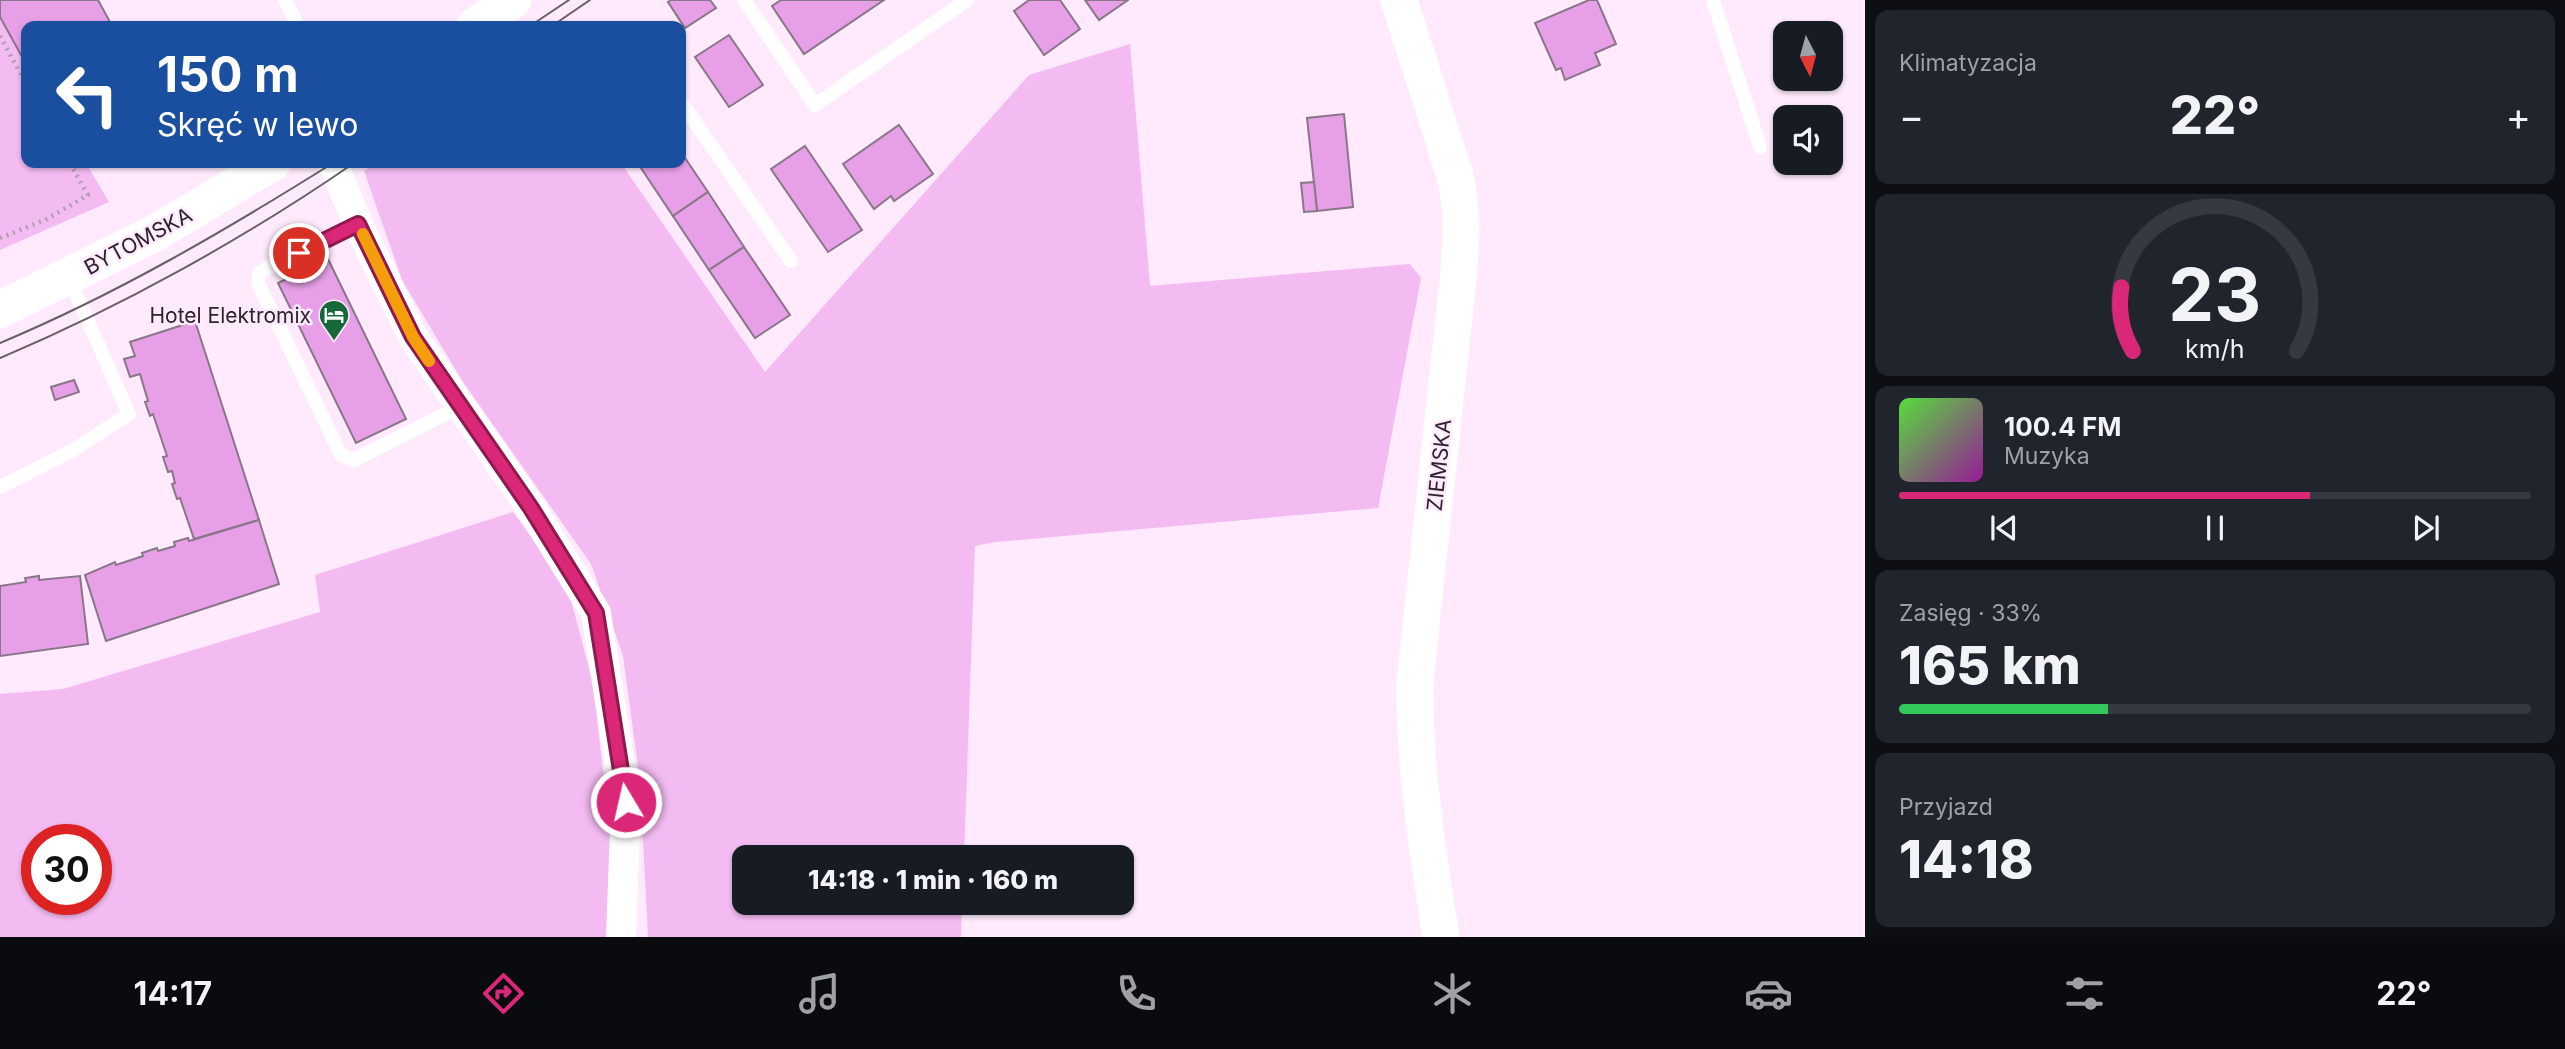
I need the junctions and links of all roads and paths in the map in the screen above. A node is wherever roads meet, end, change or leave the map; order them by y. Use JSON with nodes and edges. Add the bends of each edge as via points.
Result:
{"nodes":[{"id":1,"x":285,"y":0,"type":"edge"},
{"id":2,"x":744,"y":0,"type":"edge"},
{"id":3,"x":967,"y":0,"type":"edge"},
{"id":4,"x":1399,"y":0,"type":"edge"},
{"id":5,"x":1713,"y":0,"type":"edge"},
{"id":6,"x":296,"y":21,"type":"edge"},
{"id":7,"x":0,"y":36,"type":"edge"},
{"id":8,"x":21,"y":75,"type":"edge"},
{"id":9,"x":686,"y":109,"type":"edge"},
{"id":10,"x":1760,"y":147,"type":"dead end"},
{"id":11,"x":73,"y":168,"type":"edge"},
{"id":12,"x":264,"y":168,"type":"edge"},
{"id":13,"x":335,"y":168,"type":"edge"},
{"id":14,"x":358,"y":224,"type":"junction"},
{"id":15,"x":0,"y":238,"type":"edge"},
{"id":16,"x":790,"y":261,"type":"dead end"},
{"id":17,"x":69,"y":278,"type":"junction"},
{"id":18,"x":0,"y":310,"type":"edge"},
{"id":19,"x":461,"y":406,"type":"junction"},
{"id":20,"x":0,"y":487,"type":"edge"},
{"id":21,"x":621,"y":937,"type":"edge"},
{"id":22,"x":1441,"y":937,"type":"edge"}],
"edges":[{"from":1,"to":6,"type":"lane"},
{"from":2,"to":3,"type":"lane","via":[[815,105]]},
{"from":4,"to":22,"type":"street","name":"ZIEMSKA","via":[[1455,176],[1462,220],[1415,682],[1418,771]]},
{"from":5,"to":10,"type":"lane"},
{"from":7,"to":8,"type":"path"},
{"from":9,"to":16,"type":"lane"},
{"from":11,"to":15,"type":"path","via":[[88,195],[45,220]]},
{"from":12,"to":17,"type":"street","name":"BYTOMSKA"},
{"from":13,"to":14,"type":"street"},
{"from":14,"to":19,"type":"street","via":[[413,337]]},
{"from":14,"to":19,"type":"lane","via":[[260,272],[258,283],[341,455],[354,460]]},
{"from":17,"to":18,"type":"street","name":"BYTOMSKA"},
{"from":17,"to":20,"type":"lane","via":[[129,414],[75,449]]},
{"from":19,"to":21,"type":"street","via":[[596,613],[626,802]]}]}
